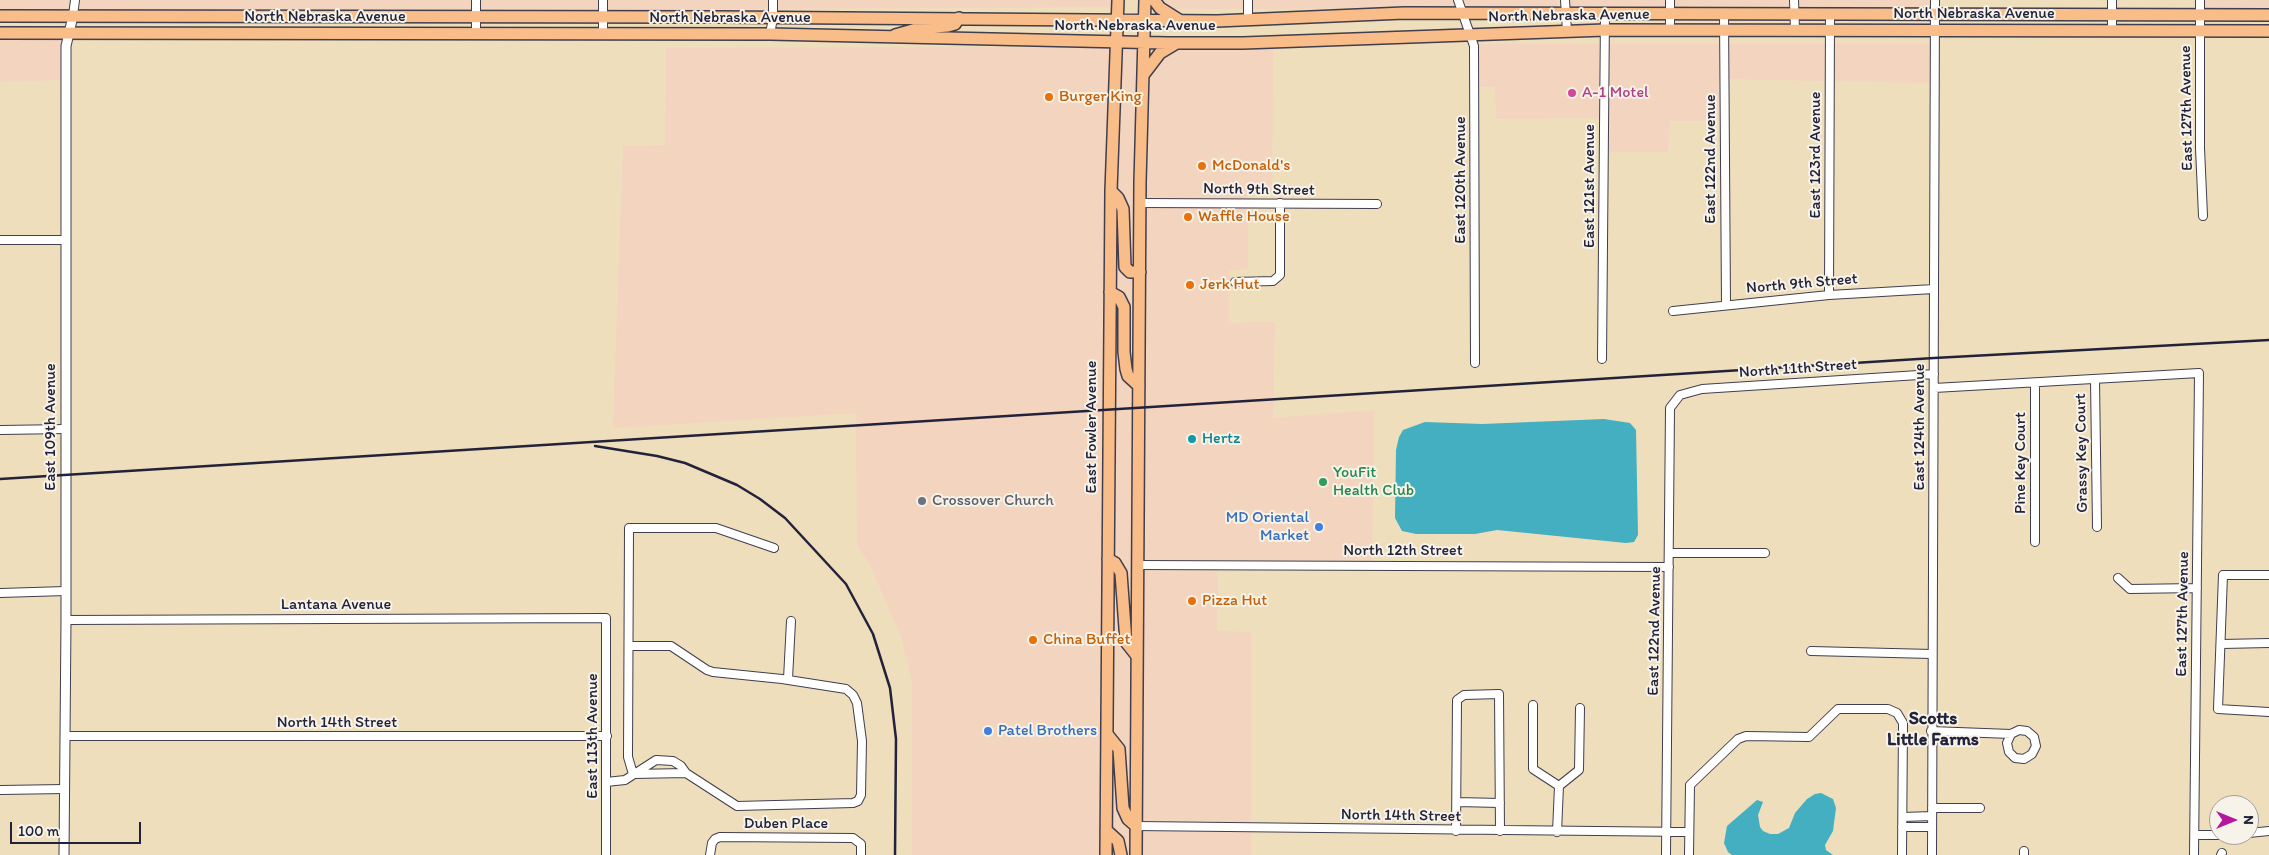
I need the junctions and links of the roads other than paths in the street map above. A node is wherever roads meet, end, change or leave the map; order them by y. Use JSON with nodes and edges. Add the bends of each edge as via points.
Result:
{"nodes":[{"id":1,"x":75,"y":0,"type":"edge"},
{"id":2,"x":476,"y":0,"type":"edge"},
{"id":3,"x":603,"y":0,"type":"edge"},
{"id":4,"x":773,"y":0,"type":"edge"},
{"id":5,"x":1118,"y":0,"type":"edge"},
{"id":6,"x":1145,"y":0,"type":"edge"},
{"id":7,"x":1154,"y":0,"type":"edge"},
{"id":8,"x":1248,"y":0,"type":"edge"},
{"id":9,"x":1458,"y":0,"type":"edge"},
{"id":10,"x":1565,"y":0,"type":"edge"},
{"id":11,"x":1670,"y":0,"type":"edge"},
{"id":12,"x":1794,"y":0,"type":"edge"},
{"id":13,"x":1935,"y":0,"type":"edge"},
{"id":14,"x":2112,"y":0,"type":"edge"},
{"id":15,"x":2200,"y":0,"type":"edge"},
{"id":16,"x":1461,"y":13,"type":"junction"},
{"id":17,"x":1566,"y":13,"type":"junction"},
{"id":18,"x":1605,"y":13,"type":"junction"},
{"id":19,"x":1670,"y":14,"type":"junction"},
{"id":20,"x":1724,"y":14,"type":"junction"},
{"id":21,"x":1794,"y":14,"type":"junction"},
{"id":22,"x":1830,"y":14,"type":"junction"},
{"id":23,"x":1935,"y":14,"type":"junction"},
{"id":24,"x":2112,"y":14,"type":"junction"},
{"id":25,"x":2200,"y":15,"type":"junction"},
{"id":26,"x":2269,"y":15,"type":"edge"},
{"id":27,"x":0,"y":16,"type":"edge"},
{"id":28,"x":73,"y":16,"type":"junction"},
{"id":29,"x":218,"y":16,"type":"junction"},
{"id":30,"x":476,"y":16,"type":"junction"},
{"id":31,"x":603,"y":17,"type":"junction"},
{"id":32,"x":618,"y":17,"type":"junction"},
{"id":33,"x":773,"y":18,"type":"junction"},
{"id":34,"x":959,"y":18,"type":"junction"},
{"id":35,"x":1117,"y":20,"type":"junction"},
{"id":36,"x":1248,"y":20,"type":"junction"},
{"id":37,"x":1144,"y":21,"type":"junction"},
{"id":38,"x":1181,"y":21,"type":"junction"},
{"id":39,"x":1604,"y":30,"type":"junction"},
{"id":40,"x":1670,"y":30,"type":"junction"},
{"id":41,"x":1724,"y":30,"type":"junction"},
{"id":42,"x":1795,"y":30,"type":"junction"},
{"id":43,"x":1830,"y":30,"type":"junction"},
{"id":44,"x":1935,"y":30,"type":"junction"},
{"id":45,"x":1567,"y":31,"type":"junction"},
{"id":46,"x":2112,"y":31,"type":"junction"},
{"id":47,"x":2200,"y":31,"type":"junction"},
{"id":48,"x":2269,"y":31,"type":"edge"},
{"id":49,"x":0,"y":33,"type":"edge"},
{"id":50,"x":68,"y":33,"type":"junction"},
{"id":51,"x":476,"y":33,"type":"junction"},
{"id":52,"x":218,"y":34,"type":"junction"},
{"id":53,"x":603,"y":34,"type":"junction"},
{"id":54,"x":618,"y":34,"type":"junction"},
{"id":55,"x":770,"y":34,"type":"junction"},
{"id":56,"x":1471,"y":35,"type":"junction"},
{"id":57,"x":886,"y":38,"type":"junction"},
{"id":58,"x":1116,"y":43,"type":"junction"},
{"id":59,"x":1144,"y":43,"type":"junction"},
{"id":60,"x":1177,"y":43,"type":"junction"},
{"id":61,"x":1143,"y":76,"type":"junction"},
{"id":62,"x":1111,"y":191,"type":"junction"},
{"id":63,"x":1140,"y":202,"type":"junction"},
{"id":64,"x":1280,"y":203,"type":"junction"},
{"id":65,"x":1377,"y":204,"type":"dead end"},
{"id":66,"x":2203,"y":216,"type":"dead end"},
{"id":67,"x":0,"y":240,"type":"edge"},
{"id":68,"x":66,"y":240,"type":"junction"},
{"id":69,"x":1140,"y":272,"type":"junction"},
{"id":70,"x":1236,"y":282,"type":"dead end"},
{"id":71,"x":1934,"y":288,"type":"junction"},
{"id":72,"x":1110,"y":292,"type":"junction"},
{"id":73,"x":1829,"y":296,"type":"junction"},
{"id":74,"x":1726,"y":304,"type":"junction"},
{"id":75,"x":1673,"y":311,"type":"dead end"},
{"id":76,"x":1602,"y":359,"type":"dead end"},
{"id":77,"x":1475,"y":363,"type":"dead end"},
{"id":78,"x":1934,"y":374,"type":"junction"},
{"id":79,"x":2095,"y":379,"type":"junction"},
{"id":80,"x":2035,"y":384,"type":"junction"},
{"id":81,"x":1139,"y":386,"type":"junction"},
{"id":82,"x":1934,"y":388,"type":"junction"},
{"id":83,"x":1670,"y":408,"type":"joint"},
{"id":84,"x":66,"y":429,"type":"junction"},
{"id":85,"x":0,"y":430,"type":"edge"},
{"id":86,"x":2097,"y":527,"type":"dead end"},
{"id":87,"x":2035,"y":542,"type":"dead end"},
{"id":88,"x":774,"y":548,"type":"dead end"},
{"id":89,"x":1670,"y":553,"type":"junction"},
{"id":90,"x":1765,"y":553,"type":"dead end"},
{"id":91,"x":1108,"y":559,"type":"junction"},
{"id":92,"x":1137,"y":564,"type":"junction"},
{"id":93,"x":1670,"y":567,"type":"junction"},
{"id":94,"x":2269,"y":575,"type":"edge"},
{"id":95,"x":2118,"y":578,"type":"dead end"},
{"id":96,"x":2197,"y":588,"type":"junction"},
{"id":97,"x":66,"y":591,"type":"junction"},
{"id":98,"x":0,"y":593,"type":"edge"},
{"id":99,"x":606,"y":618,"type":"joint"},
{"id":100,"x":66,"y":620,"type":"junction"},
{"id":101,"x":791,"y":621,"type":"dead end"},
{"id":102,"x":2269,"y":643,"type":"edge"},
{"id":103,"x":2222,"y":644,"type":"junction"},
{"id":104,"x":628,"y":646,"type":"junction"},
{"id":105,"x":1811,"y":651,"type":"dead end"},
{"id":106,"x":1932,"y":654,"type":"junction"},
{"id":107,"x":1137,"y":656,"type":"junction"},
{"id":108,"x":788,"y":679,"type":"junction"},
{"id":109,"x":1533,"y":705,"type":"dead end"},
{"id":110,"x":1580,"y":708,"type":"dead end"},
{"id":111,"x":2269,"y":712,"type":"edge"},
{"id":112,"x":1932,"y":731,"type":"junction"},
{"id":113,"x":1107,"y":734,"type":"junction"},
{"id":114,"x":2011,"y":734,"type":"dead end"},
{"id":115,"x":66,"y":736,"type":"junction"},
{"id":116,"x":607,"y":736,"type":"junction"},
{"id":117,"x":632,"y":774,"type":"junction"},
{"id":118,"x":686,"y":774,"type":"junction"},
{"id":119,"x":606,"y":782,"type":"junction"},
{"id":120,"x":1559,"y":786,"type":"junction"},
{"id":121,"x":65,"y":789,"type":"junction"},
{"id":122,"x":0,"y":790,"type":"edge"},
{"id":123,"x":1456,"y":802,"type":"junction"},
{"id":124,"x":1500,"y":803,"type":"junction"},
{"id":125,"x":1980,"y":808,"type":"dead end"},
{"id":126,"x":1932,"y":812,"type":"junction"},
{"id":127,"x":1902,"y":816,"type":"junction"},
{"id":128,"x":1136,"y":826,"type":"junction"},
{"id":129,"x":1902,"y":827,"type":"junction"},
{"id":130,"x":1932,"y":827,"type":"junction"},
{"id":131,"x":1106,"y":830,"type":"junction"},
{"id":132,"x":1456,"y":831,"type":"junction"},
{"id":133,"x":1500,"y":832,"type":"junction"},
{"id":134,"x":1557,"y":832,"type":"junction"},
{"id":135,"x":1666,"y":832,"type":"junction"},
{"id":136,"x":1689,"y":832,"type":"junction"},
{"id":137,"x":2194,"y":835,"type":"junction"},
{"id":138,"x":2209,"y":835,"type":"edge"},
{"id":139,"x":64,"y":855,"type":"edge"},
{"id":140,"x":606,"y":855,"type":"edge"},
{"id":141,"x":710,"y":855,"type":"edge"},
{"id":142,"x":861,"y":855,"type":"edge"},
{"id":143,"x":1106,"y":855,"type":"edge"},
{"id":144,"x":1122,"y":855,"type":"edge"},
{"id":145,"x":1136,"y":855,"type":"edge"},
{"id":146,"x":1666,"y":855,"type":"edge"},
{"id":147,"x":1689,"y":855,"type":"edge"},
{"id":148,"x":1902,"y":855,"type":"edge"},
{"id":149,"x":1932,"y":855,"type":"edge"},
{"id":150,"x":2194,"y":855,"type":"edge"}],
"edges":[{"from":1,"to":28,"type":"street","name":"East 109th Avenue"},
{"from":2,"to":30,"type":"street"},
{"from":3,"to":31,"type":"street"},
{"from":4,"to":33,"type":"street"},
{"from":5,"to":35,"type":"main road","name":"East Fowler Avenue"},
{"from":6,"to":37,"type":"main road"},
{"from":7,"to":38,"type":"main road","via":[[1160,8]]},
{"from":8,"to":36,"type":"street"},
{"from":9,"to":16,"type":"street","name":"East 120th Avenue"},
{"from":10,"to":17,"type":"street"},
{"from":11,"to":19,"type":"street"},
{"from":12,"to":21,"type":"street"},
{"from":13,"to":23,"type":"street","name":"East 124th Avenue"},
{"from":14,"to":24,"type":"street"},
{"from":15,"to":25,"type":"street","name":"East 127th Avenue"},
{"from":16,"to":17,"type":"main road","name":"North Nebraska Avenue"},
{"from":16,"to":36,"type":"main road","name":"North Nebraska Avenue"},
{"from":16,"to":56,"type":"street","name":"East 120th Avenue"},
{"from":17,"to":18,"type":"main road","name":"North Nebraska Avenue"},
{"from":17,"to":45,"type":"street"},
{"from":18,"to":19,"type":"main road","name":"North Nebraska Avenue"},
{"from":18,"to":39,"type":"street","name":"East 121st Avenue"},
{"from":19,"to":20,"type":"main road","name":"North Nebraska Avenue"},
{"from":19,"to":40,"type":"street"},
{"from":20,"to":21,"type":"main road","name":"North Nebraska Avenue"},
{"from":20,"to":41,"type":"street","name":"East 122nd Avenue"},
{"from":21,"to":22,"type":"main road","name":"North Nebraska Avenue"},
{"from":21,"to":42,"type":"street"},
{"from":22,"to":23,"type":"main road","name":"North Nebraska Avenue"},
{"from":22,"to":43,"type":"street","name":"East 123rd Avenue"},
{"from":23,"to":24,"type":"main road","name":"North Nebraska Avenue"},
{"from":23,"to":44,"type":"street","name":"East 124th Avenue"},
{"from":24,"to":25,"type":"main road","name":"North Nebraska Avenue"},
{"from":24,"to":46,"type":"street"},
{"from":25,"to":26,"type":"main road","name":"North Nebraska Avenue"},
{"from":25,"to":47,"type":"street","name":"East 127th Avenue"},
{"from":27,"to":28,"type":"main road","name":"North Nebraska Avenue"},
{"from":28,"to":29,"type":"main road","name":"North Nebraska Avenue"},
{"from":28,"to":50,"type":"street","name":"East 109th Avenue"},
{"from":29,"to":30,"type":"main road","name":"North Nebraska Avenue"},
{"from":29,"to":52,"type":"main road"},
{"from":30,"to":31,"type":"main road","name":"North Nebraska Avenue"},
{"from":30,"to":51,"type":"street"},
{"from":31,"to":32,"type":"main road","name":"North Nebraska Avenue"},
{"from":31,"to":53,"type":"street"},
{"from":32,"to":33,"type":"main road","name":"North Nebraska Avenue"},
{"from":32,"to":54,"type":"main road"},
{"from":33,"to":34,"type":"main road","name":"North Nebraska Avenue"},
{"from":33,"to":55,"type":"street"},
{"from":34,"to":35,"type":"main road","name":"North Nebraska Avenue"},
{"from":34,"to":57,"type":"main road","via":[[948,26],[920,28]]},
{"from":35,"to":37,"type":"main road","name":"North Nebraska Avenue"},
{"from":35,"to":58,"type":"main road","name":"East Fowler Avenue"},
{"from":36,"to":38,"type":"main road","name":"North Nebraska Avenue"},
{"from":37,"to":38,"type":"main road","name":"North Nebraska Avenue"},
{"from":37,"to":59,"type":"main road"},
{"from":39,"to":40,"type":"main road","name":"North Nebraska Avenue"},
{"from":39,"to":45,"type":"main road","name":"North Nebraska Avenue"},
{"from":39,"to":76,"type":"street","name":"East 121st Avenue"},
{"from":40,"to":41,"type":"main road","name":"North Nebraska Avenue"},
{"from":41,"to":42,"type":"main road","name":"North Nebraska Avenue"},
{"from":41,"to":74,"type":"street","name":"East 122nd Avenue"},
{"from":42,"to":43,"type":"main road","name":"North Nebraska Avenue"},
{"from":43,"to":44,"type":"main road","name":"North Nebraska Avenue"},
{"from":43,"to":73,"type":"street","name":"East 123rd Avenue"},
{"from":44,"to":46,"type":"main road","name":"North Nebraska Avenue"},
{"from":44,"to":71,"type":"street","name":"East 124th Avenue"},
{"from":45,"to":56,"type":"main road","name":"North Nebraska Avenue"},
{"from":46,"to":47,"type":"main road","name":"North Nebraska Avenue"},
{"from":47,"to":48,"type":"main road","name":"North Nebraska Avenue"},
{"from":47,"to":66,"type":"street","name":"East 127th Avenue"},
{"from":49,"to":50,"type":"main road","name":"North Nebraska Avenue"},
{"from":50,"to":52,"type":"main road","name":"North Nebraska Avenue"},
{"from":50,"to":68,"type":"street","name":"East 109th Avenue"},
{"from":51,"to":52,"type":"main road","name":"North Nebraska Avenue"},
{"from":51,"to":53,"type":"main road","name":"North Nebraska Avenue"},
{"from":53,"to":54,"type":"main road","name":"North Nebraska Avenue"},
{"from":54,"to":55,"type":"main road","name":"North Nebraska Avenue"},
{"from":55,"to":57,"type":"main road","name":"North Nebraska Avenue"},
{"from":56,"to":60,"type":"main road","name":"North Nebraska Avenue"},
{"from":56,"to":77,"type":"street","name":"East 120th Avenue","via":[[1474,46]]},
{"from":57,"to":58,"type":"main road","name":"North Nebraska Avenue"},
{"from":58,"to":59,"type":"main road","name":"North Nebraska Avenue"},
{"from":58,"to":62,"type":"main road","name":"East Fowler Avenue"},
{"from":59,"to":60,"type":"main road","name":"North Nebraska Avenue"},
{"from":59,"to":61,"type":"main road"},
{"from":60,"to":61,"type":"main road","via":[[1160,53]]},
{"from":61,"to":63,"type":"main road"},
{"from":62,"to":69,"type":"main road","via":[[1123,209],[1125,267],[1130,272]]},
{"from":62,"to":72,"type":"main road","name":"East Fowler Avenue"},
{"from":63,"to":64,"type":"street","name":"North 9th Street"},
{"from":63,"to":69,"type":"main road"},
{"from":64,"to":65,"type":"street","name":"North 9th Street"},
{"from":64,"to":70,"type":"street","via":[[1280,275],[1273,281]]},
{"from":67,"to":68,"type":"street"},
{"from":68,"to":84,"type":"street","name":"East 109th Avenue"},
{"from":69,"to":81,"type":"main road"},
{"from":71,"to":73,"type":"street","name":"North 9th Street"},
{"from":71,"to":78,"type":"street","name":"East 124th Avenue"},
{"from":72,"to":81,"type":"main road","via":[[1123,304],[1126,369],[1128,376]]},
{"from":72,"to":91,"type":"main road","name":"East Fowler Avenue"},
{"from":73,"to":74,"type":"street","name":"North 9th Street"},
{"from":74,"to":75,"type":"street","name":"North 9th Street"},
{"from":78,"to":82,"type":"street","name":"East 124th Avenue"},
{"from":78,"to":83,"type":"street","name":"North 11th Street","via":[[1702,389],[1680,395]]},
{"from":79,"to":80,"type":"street"},
{"from":79,"to":86,"type":"street","name":"Grassy Key Court"},
{"from":79,"to":96,"type":"street","name":"East 127th Avenue","via":[[2199,374]]},
{"from":80,"to":82,"type":"street"},
{"from":80,"to":87,"type":"street","name":"Pine Key Court"},
{"from":81,"to":92,"type":"main road"},
{"from":82,"to":106,"type":"street","name":"East 124th Avenue"},
{"from":83,"to":89,"type":"street","name":"East 122nd Avenue"},
{"from":84,"to":85,"type":"street"},
{"from":84,"to":97,"type":"street","name":"East 109th Avenue"},
{"from":88,"to":104,"type":"street","via":[[716,528],[629,528]]},
{"from":89,"to":90,"type":"street"},
{"from":89,"to":93,"type":"street","name":"East 122nd Avenue"},
{"from":91,"to":107,"type":"main road","via":[[1121,573],[1126,642]]},
{"from":91,"to":113,"type":"main road","name":"East Fowler Avenue"},
{"from":92,"to":93,"type":"street","name":"North 12th Street"},
{"from":92,"to":107,"type":"main road"},
{"from":93,"to":135,"type":"street","name":"East 122nd Avenue"},
{"from":94,"to":103,"type":"street","via":[[2223,576]]},
{"from":95,"to":96,"type":"street","via":[[2130,589]]},
{"from":96,"to":137,"type":"street","name":"East 127th Avenue"},
{"from":97,"to":98,"type":"street"},
{"from":97,"to":100,"type":"street","name":"East 109th Avenue"},
{"from":99,"to":100,"type":"street","name":"Lantana Avenue"},
{"from":99,"to":116,"type":"street","name":"East 113th Avenue"},
{"from":100,"to":115,"type":"street","name":"East 109th Avenue"},
{"from":101,"to":108,"type":"street"},
{"from":102,"to":103,"type":"street"},
{"from":103,"to":111,"type":"street","via":[[2218,709]]},
{"from":104,"to":108,"type":"street","via":[[671,646],[710,672]]},
{"from":104,"to":117,"type":"street","via":[[628,757]]},
{"from":105,"to":106,"type":"street"},
{"from":106,"to":112,"type":"street","name":"East 124th Avenue"},
{"from":107,"to":128,"type":"main road"},
{"from":108,"to":118,"type":"street","via":[[846,690],[853,695],[862,741],[861,795],[858,801],[737,806]]},
{"from":109,"to":120,"type":"street","via":[[1533,769]]},
{"from":110,"to":120,"type":"street","via":[[1579,770]]},
{"from":112,"to":114,"type":"street"},
{"from":112,"to":126,"type":"street","name":"East 124th Avenue"},
{"from":113,"to":128,"type":"main road","via":[[1118,749],[1123,808]]},
{"from":113,"to":131,"type":"main road","name":"East Fowler Avenue"},
{"from":115,"to":116,"type":"street","name":"North 14th Street"},
{"from":115,"to":121,"type":"street","name":"East 109th Avenue"},
{"from":116,"to":119,"type":"street","name":"East 113th Avenue"},
{"from":117,"to":118,"type":"street"},
{"from":117,"to":118,"type":"street","via":[[652,761],[660,760],[677,763]]},
{"from":117,"to":119,"type":"street","via":[[621,781]]},
{"from":119,"to":140,"type":"street","name":"East 113th Avenue"},
{"from":120,"to":134,"type":"street"},
{"from":121,"to":122,"type":"street"},
{"from":121,"to":139,"type":"street","name":"East 109th Avenue"},
{"from":123,"to":124,"type":"street"},
{"from":123,"to":124,"type":"street","via":[[1457,700],[1464,695],[1498,694]]},
{"from":123,"to":132,"type":"street"},
{"from":124,"to":133,"type":"street"},
{"from":125,"to":126,"type":"street"},
{"from":126,"to":127,"type":"street"},
{"from":126,"to":130,"type":"street","name":"East 124th Avenue"},
{"from":127,"to":129,"type":"street"},
{"from":127,"to":136,"type":"street","via":[[1903,723],[1897,713],[1888,709],[1838,709],[1809,737],[1746,736],[1738,739],[1690,785]]},
{"from":128,"to":132,"type":"street","name":"North 14th Street"},
{"from":128,"to":145,"type":"main road"},
{"from":129,"to":130,"type":"street"},
{"from":129,"to":148,"type":"street"},
{"from":130,"to":149,"type":"street","name":"East 124th Avenue"},
{"from":131,"to":143,"type":"main road","name":"East Fowler Avenue"},
{"from":131,"to":144,"type":"main road","via":[[1118,842]]},
{"from":132,"to":133,"type":"street","name":"North 14th Street"},
{"from":133,"to":134,"type":"street","name":"North 14th Street"},
{"from":134,"to":135,"type":"street","name":"North 14th Street"},
{"from":135,"to":136,"type":"street","name":"North 14th Street"},
{"from":135,"to":146,"type":"street","name":"East 122nd Avenue"},
{"from":136,"to":147,"type":"street"},
{"from":137,"to":138,"type":"street"},
{"from":137,"to":150,"type":"street","name":"East 127th Avenue"},
{"from":141,"to":142,"type":"street","name":"Duben Place","via":[[713,840],[720,837],[853,838],[859,841]]}]}
